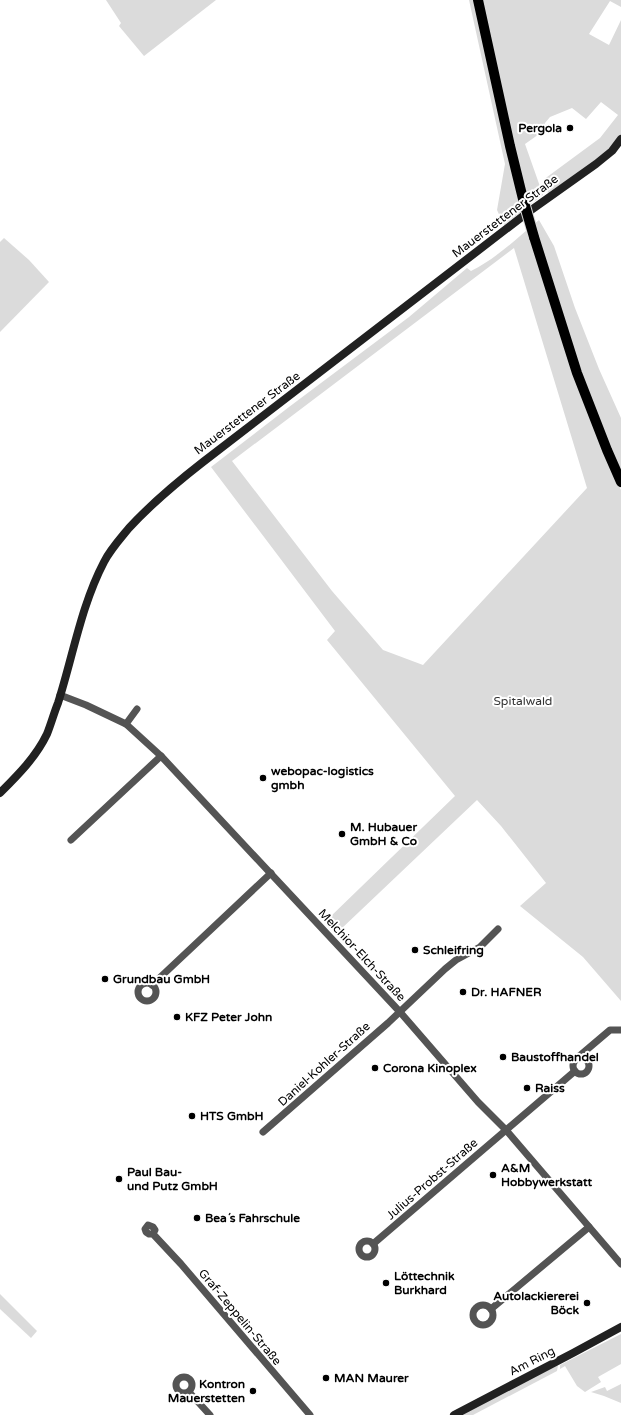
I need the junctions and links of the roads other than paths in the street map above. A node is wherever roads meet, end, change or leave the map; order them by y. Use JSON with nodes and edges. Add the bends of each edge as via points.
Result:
{"nodes":[{"id":1,"x":478,"y":0,"type":"edge"},
{"id":2,"x":621,"y":139,"type":"edge"},
{"id":3,"x":621,"y":482,"type":"edge"},
{"id":4,"x":60,"y":695,"type":"junction"},
{"id":5,"x":137,"y":709,"type":"dead end"},
{"id":6,"x":126,"y":724,"type":"junction"},
{"id":7,"x":161,"y":756,"type":"junction"},
{"id":8,"x":0,"y":793,"type":"edge"},
{"id":9,"x":71,"y":840,"type":"dead end"},
{"id":10,"x":271,"y":873,"type":"junction"},
{"id":11,"x":498,"y":929,"type":"dead end"},
{"id":12,"x":152,"y":985,"type":"dead end"},
{"id":13,"x":400,"y":1012,"type":"junction"},
{"id":14,"x":621,"y":1030,"type":"edge"},
{"id":15,"x":577,"y":1058,"type":"junction"},
{"id":16,"x":575,"y":1071,"type":"junction"},
{"id":17,"x":506,"y":1130,"type":"junction"},
{"id":18,"x":263,"y":1132,"type":"dead end"},
{"id":19,"x":589,"y":1227,"type":"junction"},
{"id":20,"x":153,"y":1234,"type":"dead end"},
{"id":21,"x":373,"y":1244,"type":"dead end"},
{"id":22,"x":621,"y":1264,"type":"edge"},
{"id":23,"x":491,"y":1309,"type":"dead end"},
{"id":24,"x":621,"y":1327,"type":"edge"},
{"id":25,"x":190,"y":1392,"type":"dead end"},
{"id":26,"x":210,"y":1415,"type":"edge"},
{"id":27,"x":310,"y":1415,"type":"edge"},
{"id":28,"x":454,"y":1415,"type":"edge"}],
"edges":[{"from":1,"to":3,"type":"main road","bridge":true,"via":[[510,146],[534,237],[577,373]]},
{"from":2,"to":4,"type":"main road","name":"Mauerstettener Straße","via":[[612,151],[596,164],[517,221],[197,466],[148,507],[104,561],[91,590]]},
{"from":4,"to":6,"type":"street","name":"Melchior-Elch-Straße"},
{"from":4,"to":8,"type":"main road","name":"Mauerstettener Straße","via":[[47,734],[35,754]]},
{"from":5,"to":6,"type":"street"},
{"from":6,"to":7,"type":"street","name":"Melchior-Elch-Straße"},
{"from":7,"to":9,"type":"street"},
{"from":7,"to":10,"type":"street","name":"Melchior-Elch-Straße"},
{"from":10,"to":12,"type":"street"},
{"from":10,"to":13,"type":"street","name":"Melchior-Elch-Straße"},
{"from":11,"to":13,"type":"street","name":"Daniel-Kohler-Straße","via":[[480,947],[456,960]]},
{"from":13,"to":17,"type":"street","name":"Melchior-Elch-Straße","via":[[478,1102]]},
{"from":13,"to":18,"type":"street","name":"Daniel-Kohler-Straße"},
{"from":14,"to":15,"type":"street","via":[[610,1030]]},
{"from":15,"to":16,"type":"street","via":[[573,1063]]},
{"from":15,"to":16,"type":"street","via":[[585,1058],[589,1068],[584,1073],[579,1074]]},
{"from":16,"to":17,"type":"street","name":"Julius-Probst-Straße"},
{"from":17,"to":19,"type":"street","name":"Melchior-Elch-Straße"},
{"from":17,"to":21,"type":"street","name":"Julius-Probst-Straße"},
{"from":19,"to":22,"type":"street","name":"Melchior-Elch-Straße"},
{"from":19,"to":23,"type":"street"},
{"from":20,"to":27,"type":"street","name":"Graf-Zeppelin-Straße"},
{"from":24,"to":28,"type":"main road","name":"Am Ring"},
{"from":25,"to":26,"type":"street"}]}
